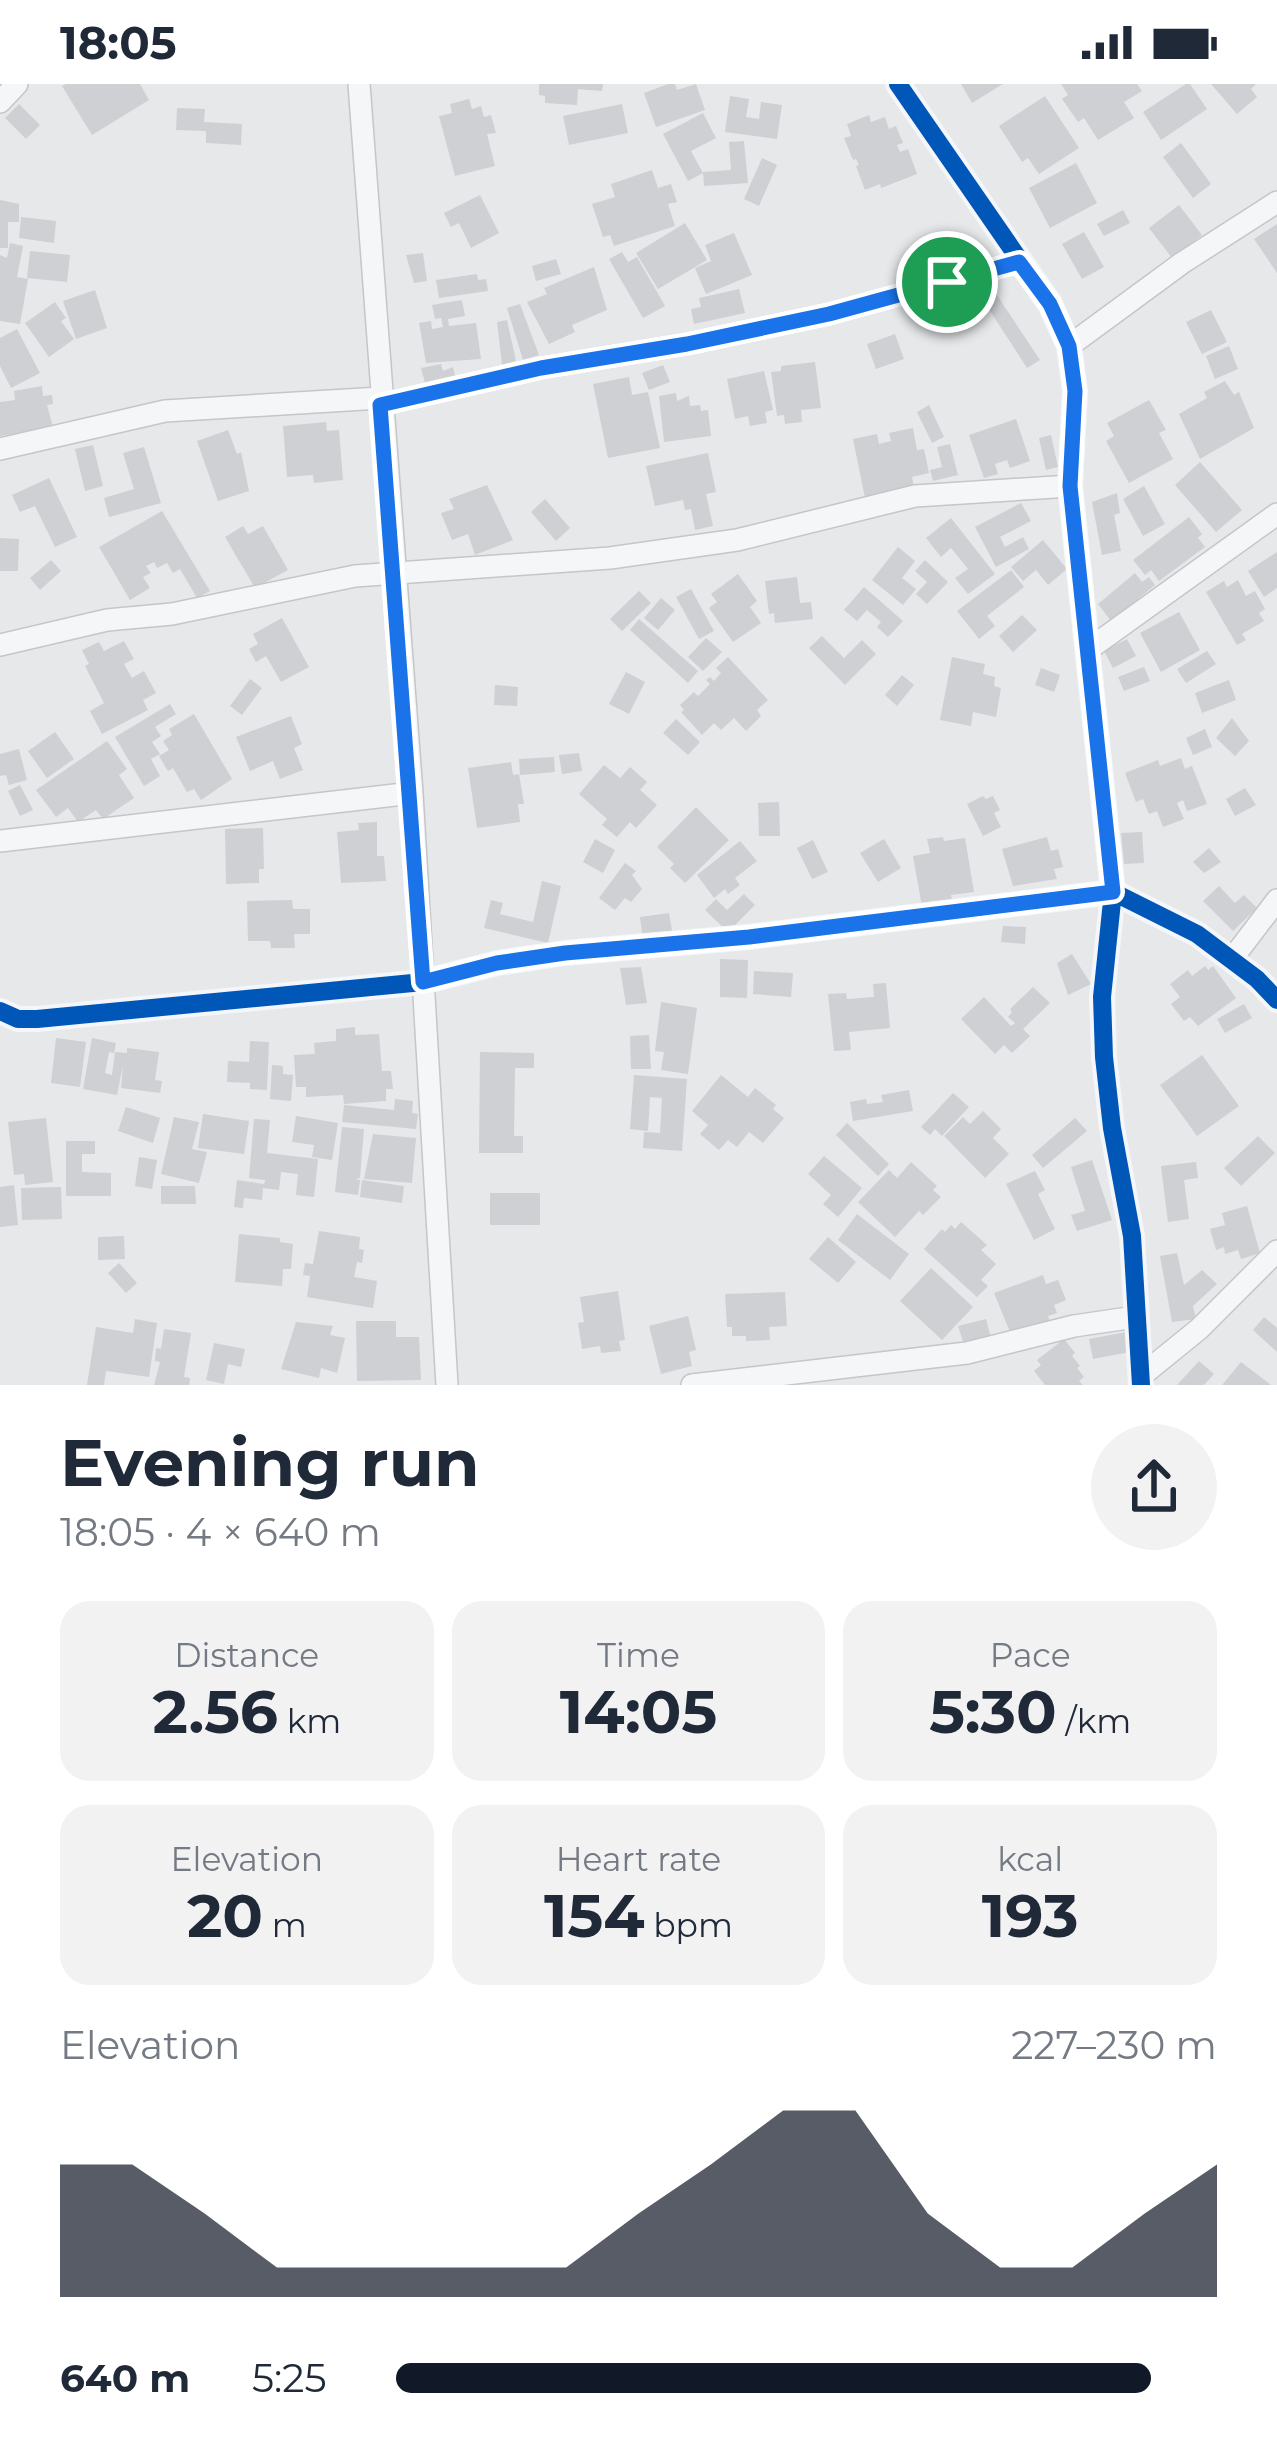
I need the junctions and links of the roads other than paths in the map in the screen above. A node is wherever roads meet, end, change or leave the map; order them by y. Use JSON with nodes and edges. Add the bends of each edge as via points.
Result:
{"nodes":[{"id":1,"x":17,"y":84,"type":"edge"},
{"id":2,"x":359,"y":84,"type":"edge"},
{"id":3,"x":898,"y":84,"type":"edge"},
{"id":4,"x":0,"y":103,"type":"edge"},
{"id":5,"x":1277,"y":202,"type":"edge"},
{"id":6,"x":1019,"y":262,"type":"junction"},
{"id":7,"x":1069,"y":346,"type":"junction"},
{"id":8,"x":380,"y":401,"type":"junction"},
{"id":9,"x":0,"y":449,"type":"edge"},
{"id":10,"x":1070,"y":486,"type":"junction"},
{"id":11,"x":1277,"y":514,"type":"edge"},
{"id":12,"x":393,"y":571,"type":"junction"},
{"id":13,"x":0,"y":645,"type":"edge"},
{"id":14,"x":1089,"y":649,"type":"junction"},
{"id":15,"x":412,"y":793,"type":"junction"},
{"id":16,"x":0,"y":841,"type":"edge"},
{"id":17,"x":1113,"y":892,"type":"junction"},
{"id":18,"x":1277,"y":901,"type":"edge"},
{"id":19,"x":1232,"y":959,"type":"junction"},
{"id":20,"x":423,"y":982,"type":"junction"},
{"id":21,"x":1277,"y":1000,"type":"edge"},
{"id":22,"x":0,"y":1011,"type":"edge"},
{"id":23,"x":1277,"y":1252,"type":"edge"},
{"id":24,"x":1135,"y":1317,"type":"junction"},
{"id":25,"x":785,"y":1379,"type":"edge"},
{"id":26,"x":1141,"y":1380,"type":"edge"},
{"id":27,"x":447,"y":1385,"type":"edge"},
{"id":28,"x":692,"y":1385,"type":"edge"}],
"edges":[{"from":1,"to":4,"type":"street"},
{"from":2,"to":8,"type":"street"},
{"from":3,"to":6,"type":"street"},
{"from":5,"to":7,"type":"street"},
{"from":6,"to":7,"type":"street"},
{"from":6,"to":8,"type":"street","via":[[829,314]]},
{"from":7,"to":10,"type":"street"},
{"from":8,"to":9,"type":"street","via":[[165,411]]},
{"from":8,"to":12,"type":"street"},
{"from":10,"to":12,"type":"street","via":[[914,496],[736,540],[610,558]]},
{"from":10,"to":14,"type":"street"},
{"from":11,"to":14,"type":"street"},
{"from":12,"to":13,"type":"street"},
{"from":12,"to":15,"type":"street"},
{"from":14,"to":17,"type":"street"},
{"from":15,"to":16,"type":"street"},
{"from":15,"to":20,"type":"street"},
{"from":17,"to":19,"type":"street"},
{"from":17,"to":20,"type":"street","via":[[565,953]]},
{"from":17,"to":24,"type":"street","via":[[1104,1057],[1132,1236]]},
{"from":18,"to":19,"type":"street"},
{"from":19,"to":21,"type":"street"},
{"from":20,"to":22,"type":"street","via":[[37,1018]]},
{"from":20,"to":27,"type":"street"},
{"from":23,"to":26,"type":"street"},
{"from":24,"to":25,"type":"street","via":[[967,1353]]},
{"from":24,"to":26,"type":"street"},
{"from":25,"to":28,"type":"street"}]}
